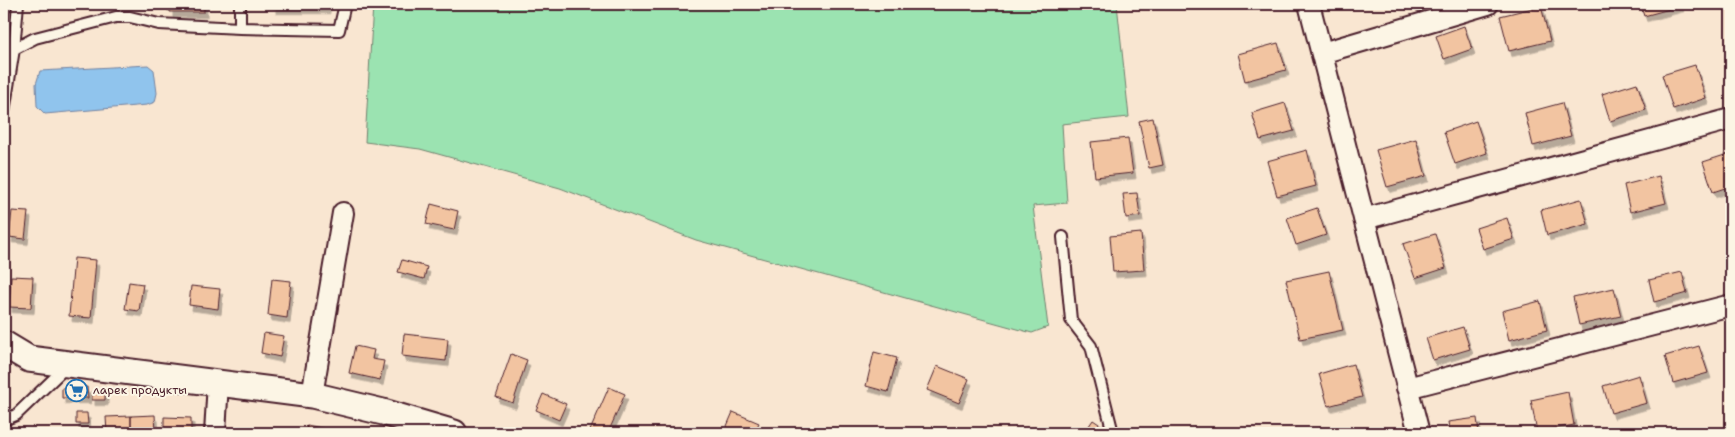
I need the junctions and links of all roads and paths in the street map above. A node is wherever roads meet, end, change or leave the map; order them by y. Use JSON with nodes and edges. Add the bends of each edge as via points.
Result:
{"nodes":[{"id":1,"x":18,"y":4,"type":"edge"},
{"id":2,"x":240,"y":4,"type":"edge"},
{"id":3,"x":345,"y":4,"type":"edge"},
{"id":4,"x":1309,"y":4,"type":"edge"},
{"id":5,"x":1488,"y":4,"type":"edge"},
{"id":6,"x":240,"y":28,"type":"junction"},
{"id":7,"x":14,"y":49,"type":"junction"},
{"id":8,"x":1322,"y":53,"type":"junction"},
{"id":9,"x":4,"y":112,"type":"edge"},
{"id":10,"x":1731,"y":119,"type":"edge"},
{"id":11,"x":343,"y":213,"type":"dead end"},
{"id":12,"x":1364,"y":219,"type":"junction"},
{"id":13,"x":1063,"y":237,"type":"dead end"},
{"id":14,"x":1731,"y":305,"type":"edge"},
{"id":15,"x":4,"y":344,"type":"edge"},
{"id":16,"x":68,"y":365,"type":"junction"},
{"id":17,"x":218,"y":382,"type":"junction"},
{"id":18,"x":1407,"y":388,"type":"junction"},
{"id":19,"x":312,"y":395,"type":"junction"},
{"id":20,"x":4,"y":420,"type":"edge"},
{"id":21,"x":215,"y":433,"type":"edge"},
{"id":22,"x":454,"y":433,"type":"edge"},
{"id":23,"x":1113,"y":433,"type":"edge"},
{"id":24,"x":1419,"y":433,"type":"edge"}],
"edges":[{"from":1,"to":7,"type":"lane"},
{"from":2,"to":6,"type":"lane"},
{"from":3,"to":6,"type":"lane","via":[[339,30]]},
{"from":4,"to":8,"type":"street"},
{"from":5,"to":8,"type":"street"},
{"from":6,"to":7,"type":"lane","via":[[159,24],[130,17],[116,18],[35,38]]},
{"from":7,"to":9,"type":"lane"},
{"from":8,"to":12,"type":"street"},
{"from":10,"to":12,"type":"street"},
{"from":11,"to":19,"type":"street"},
{"from":12,"to":18,"type":"street"},
{"from":13,"to":23,"type":"lane","via":[[1070,320],[1091,346]]},
{"from":14,"to":18,"type":"street"},
{"from":15,"to":16,"type":"street","via":[[29,359]]},
{"from":16,"to":17,"type":"street"},
{"from":16,"to":20,"type":"lane","via":[[16,415]]},
{"from":17,"to":19,"type":"street"},
{"from":17,"to":21,"type":"street"},
{"from":18,"to":24,"type":"street"},
{"from":19,"to":22,"type":"street"}]}
